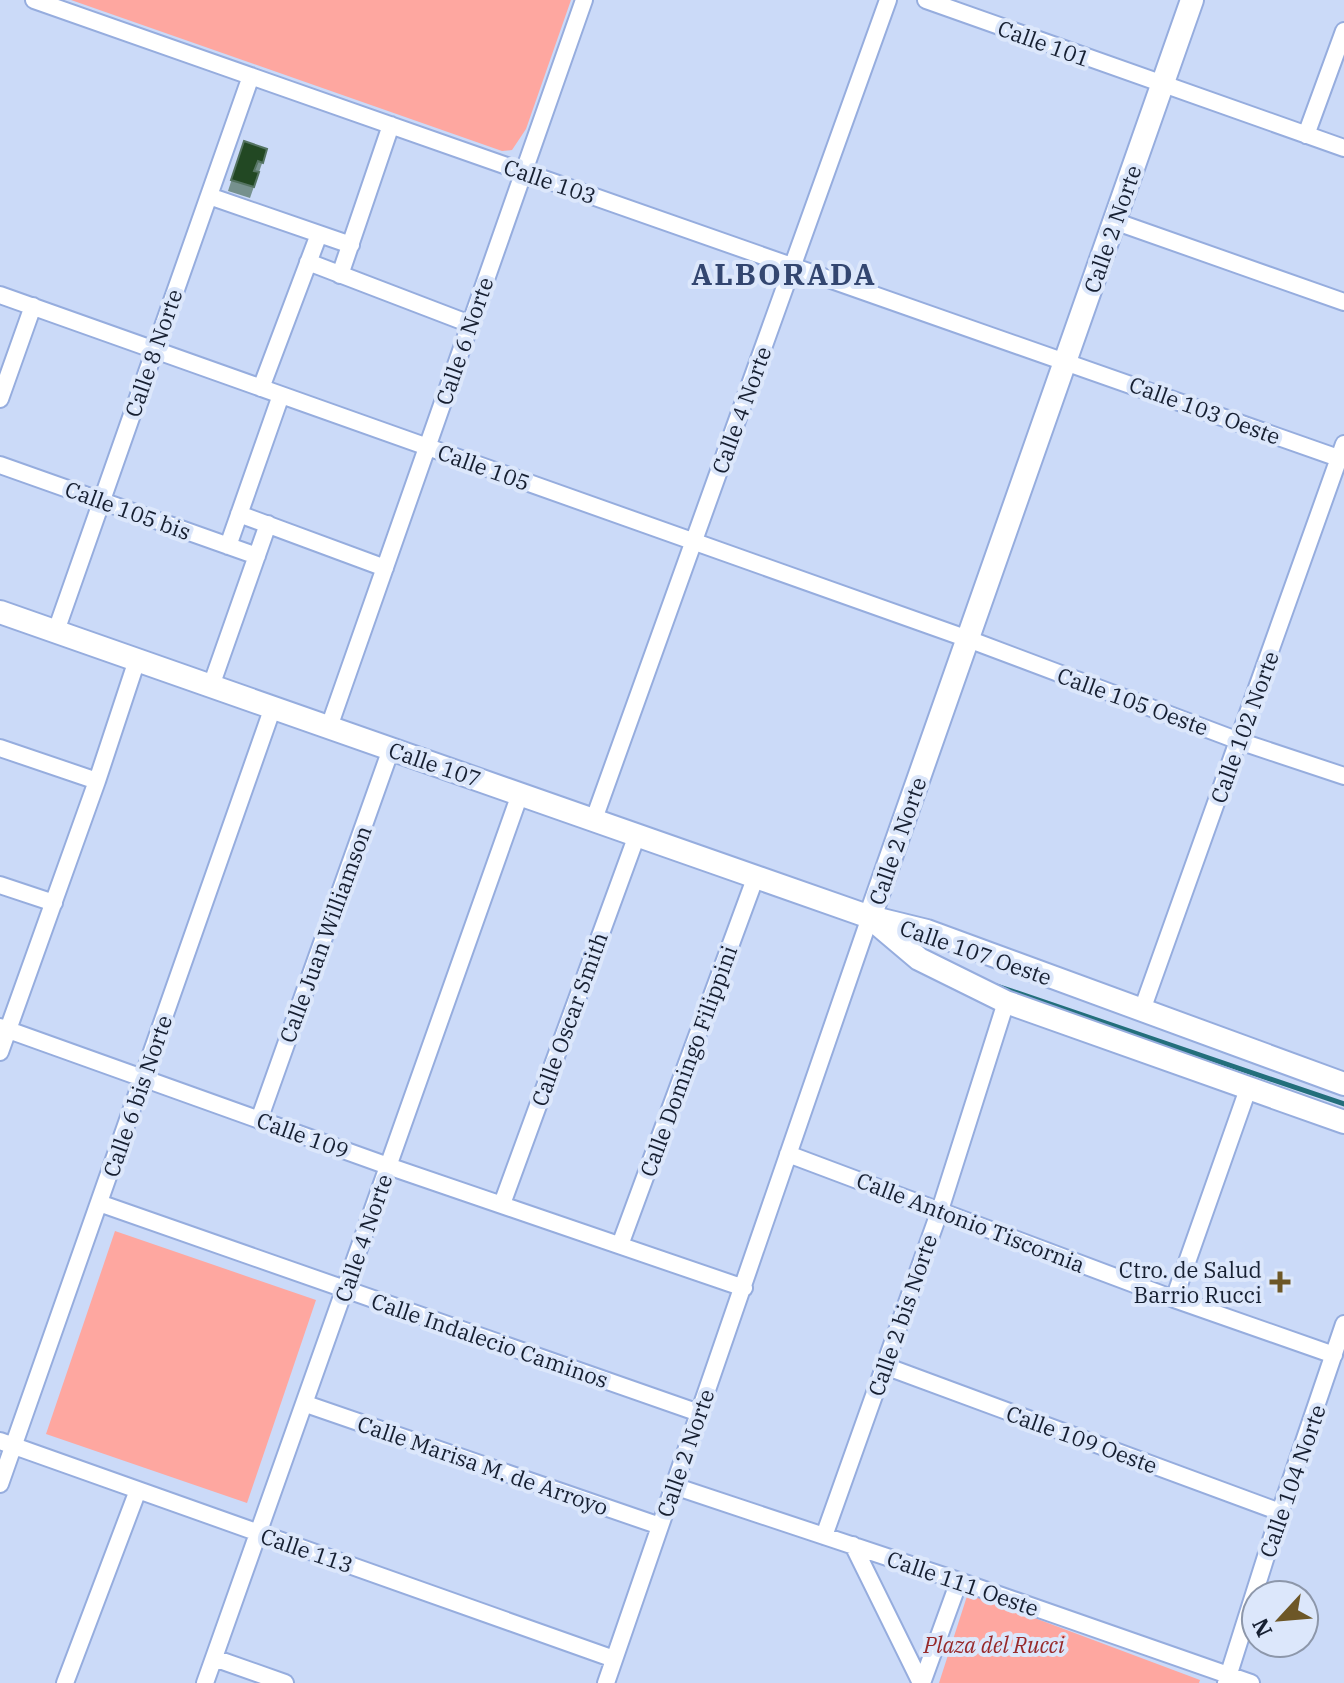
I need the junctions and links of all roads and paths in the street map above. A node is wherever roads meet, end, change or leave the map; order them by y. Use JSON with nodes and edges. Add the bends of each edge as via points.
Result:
{"nodes":[{"id":1,"x":34,"y":0,"type":"edge"},
{"id":2,"x":584,"y":0,"type":"edge"},
{"id":3,"x":888,"y":0,"type":"edge"},
{"id":4,"x":926,"y":0,"type":"edge"},
{"id":5,"x":1192,"y":0,"type":"edge"},
{"id":6,"x":1344,"y":31,"type":"edge"},
{"id":7,"x":251,"y":76,"type":"junction"},
{"id":8,"x":1162,"y":85,"type":"junction"},
{"id":9,"x":391,"y":125,"type":"junction"},
{"id":10,"x":1306,"y":135,"type":"junction"},
{"id":11,"x":1344,"y":148,"type":"edge"},
{"id":12,"x":524,"y":172,"type":"junction"},
{"id":13,"x":209,"y":196,"type":"junction"},
{"id":14,"x":1114,"y":221,"type":"junction"},
{"id":15,"x":319,"y":234,"type":"junction"},
{"id":16,"x":351,"y":245,"type":"junction"},
{"id":17,"x":308,"y":262,"type":"junction"},
{"id":18,"x":793,"y":265,"type":"junction"},
{"id":19,"x":340,"y":275,"type":"junction"},
{"id":20,"x":0,"y":295,"type":"edge"},
{"id":21,"x":1344,"y":302,"type":"edge"},
{"id":22,"x":33,"y":306,"type":"junction"},
{"id":23,"x":470,"y":324,"type":"junction"},
{"id":24,"x":155,"y":350,"type":"junction"},
{"id":25,"x":1066,"y":360,"type":"junction"},
{"id":26,"x":261,"y":388,"type":"junction"},
{"id":27,"x":281,"y":395,"type":"junction"},
{"id":28,"x":0,"y":399,"type":"edge"},
{"id":29,"x":427,"y":447,"type":"junction"},
{"id":30,"x":1342,"y":454,"type":"edge"},
{"id":31,"x":0,"y":465,"type":"edge"},
{"id":32,"x":102,"y":501,"type":"junction"},
{"id":33,"x":239,"y":514,"type":"junction"},
{"id":34,"x":268,"y":524,"type":"junction"},
{"id":35,"x":694,"y":542,"type":"junction"},
{"id":36,"x":228,"y":546,"type":"junction"},
{"id":37,"x":257,"y":556,"type":"junction"},
{"id":38,"x":385,"y":568,"type":"junction"},
{"id":39,"x":0,"y":612,"type":"edge"},
{"id":40,"x":56,"y":631,"type":"junction"},
{"id":41,"x":968,"y":639,"type":"junction"},
{"id":42,"x":137,"y":660,"type":"junction"},
{"id":43,"x":211,"y":686,"type":"junction"},
{"id":44,"x":273,"y":707,"type":"junction"},
{"id":45,"x":329,"y":727,"type":"junction"},
{"id":46,"x":1239,"y":741,"type":"junction"},
{"id":47,"x":0,"y":748,"type":"edge"},
{"id":48,"x":391,"y":749,"type":"junction"},
{"id":49,"x":1344,"y":776,"type":"edge"},
{"id":50,"x":97,"y":781,"type":"junction"},
{"id":51,"x":520,"y":794,"type":"junction"},
{"id":52,"x":594,"y":819,"type":"junction"},
{"id":53,"x":637,"y":835,"type":"junction"},
{"id":54,"x":756,"y":876,"type":"junction"},
{"id":55,"x":0,"y":885,"type":"edge"},
{"id":56,"x":54,"y":903,"type":"junction"},
{"id":57,"x":870,"y":917,"type":"junction"},
{"id":58,"x":1006,"y":1002,"type":"junction"},
{"id":59,"x":1142,"y":1010,"type":"junction"},
{"id":60,"x":4,"y":1028,"type":"edge"},
{"id":61,"x":0,"y":1052,"type":"edge"},
{"id":62,"x":143,"y":1078,"type":"junction"},
{"id":63,"x":1344,"y":1084,"type":"edge"},
{"id":64,"x":1248,"y":1089,"type":"junction"},
{"id":65,"x":259,"y":1120,"type":"junction"},
{"id":66,"x":1344,"y":1122,"type":"edge"},
{"id":67,"x":788,"y":1154,"type":"junction"},
{"id":68,"x":388,"y":1166,"type":"junction"},
{"id":69,"x":99,"y":1203,"type":"junction"},
{"id":70,"x":502,"y":1204,"type":"junction"},
{"id":71,"x":940,"y":1210,"type":"junction"},
{"id":72,"x":620,"y":1245,"type":"junction"},
{"id":73,"x":744,"y":1288,"type":"junction"},
{"id":74,"x":345,"y":1289,"type":"junction"},
{"id":75,"x":1174,"y":1299,"type":"junction"},
{"id":76,"x":1344,"y":1324,"type":"edge"},
{"id":77,"x":1334,"y":1355,"type":"junction"},
{"id":78,"x":885,"y":1366,"type":"junction"},
{"id":79,"x":306,"y":1404,"type":"junction"},
{"id":80,"x":699,"y":1413,"type":"junction"},
{"id":81,"x":7,"y":1444,"type":"edge"},
{"id":82,"x":0,"y":1484,"type":"edge"},
{"id":83,"x":674,"y":1486,"type":"junction"},
{"id":84,"x":138,"y":1490,"type":"junction"},
{"id":85,"x":1280,"y":1512,"type":"junction"},
{"id":86,"x":660,"y":1526,"type":"junction"},
{"id":87,"x":258,"y":1533,"type":"junction"},
{"id":88,"x":824,"y":1536,"type":"junction"},
{"id":89,"x":853,"y":1545,"type":"junction"},
{"id":90,"x":959,"y":1581,"type":"junction"},
{"id":91,"x":214,"y":1658,"type":"junction"},
{"id":92,"x":614,"y":1659,"type":"junction"},
{"id":93,"x":1227,"y":1679,"type":"edge"},
{"id":94,"x":65,"y":1683,"type":"edge"},
{"id":95,"x":205,"y":1683,"type":"edge"},
{"id":96,"x":285,"y":1683,"type":"edge"},
{"id":97,"x":606,"y":1683,"type":"edge"},
{"id":98,"x":921,"y":1683,"type":"edge"},
{"id":99,"x":1251,"y":1683,"type":"edge"}],
"edges":[{"from":1,"to":7,"type":"street","name":"Calle 103"},
{"from":2,"to":12,"type":"street","name":"Calle 6 Norte"},
{"from":3,"to":18,"type":"street","name":"Calle 4 Norte"},
{"from":4,"to":8,"type":"street","name":"Calle 101"},
{"from":5,"to":8,"type":"street","name":"Calle 2 Norte"},
{"from":6,"to":10,"type":"street"},
{"from":7,"to":9,"type":"street","name":"Calle 103"},
{"from":7,"to":13,"type":"street","name":"Calle 8 Norte"},
{"from":8,"to":10,"type":"street","name":"Calle 101"},
{"from":8,"to":14,"type":"street","name":"Calle 2 Norte"},
{"from":9,"to":12,"type":"street","name":"Calle 103"},
{"from":9,"to":16,"type":"street"},
{"from":10,"to":11,"type":"street","name":"Calle 101"},
{"from":12,"to":18,"type":"street","name":"Calle 103"},
{"from":12,"to":23,"type":"street","name":"Calle 6 Norte"},
{"from":13,"to":15,"type":"street"},
{"from":13,"to":24,"type":"street","name":"Calle 8 Norte"},
{"from":14,"to":21,"type":"street"},
{"from":14,"to":25,"type":"street","name":"Calle 2 Norte"},
{"from":15,"to":16,"type":"street"},
{"from":15,"to":17,"type":"street"},
{"from":16,"to":19,"type":"street"},
{"from":17,"to":19,"type":"street"},
{"from":17,"to":26,"type":"street"},
{"from":18,"to":25,"type":"street","name":"Calle 103"},
{"from":18,"to":35,"type":"street","name":"Calle 4 Norte"},
{"from":19,"to":23,"type":"street"},
{"from":20,"to":22,"type":"street","name":"Calle 105"},
{"from":22,"to":24,"type":"street","name":"Calle 105"},
{"from":22,"to":28,"type":"street"},
{"from":23,"to":29,"type":"street","name":"Calle 6 Norte"},
{"from":24,"to":26,"type":"street","name":"Calle 105"},
{"from":24,"to":32,"type":"street","name":"Calle 8 Norte"},
{"from":25,"to":30,"type":"street","name":"Calle 103 Oeste"},
{"from":25,"to":41,"type":"street","name":"Calle 2 Norte"},
{"from":26,"to":27,"type":"street","name":"Calle 105"},
{"from":27,"to":29,"type":"street","name":"Calle 105"},
{"from":27,"to":33,"type":"street"},
{"from":29,"to":35,"type":"street","name":"Calle 105"},
{"from":29,"to":38,"type":"street","name":"Calle 6 Norte"},
{"from":30,"to":46,"type":"street","name":"Calle 102 Norte"},
{"from":31,"to":32,"type":"street","name":"Calle 105 bis"},
{"from":32,"to":36,"type":"street","name":"Calle 105 bis"},
{"from":32,"to":40,"type":"street","name":"Calle 8 Norte"},
{"from":33,"to":34,"type":"street"},
{"from":33,"to":36,"type":"street"},
{"from":34,"to":37,"type":"street"},
{"from":34,"to":38,"type":"street"},
{"from":35,"to":41,"type":"street","name":"Calle 105"},
{"from":35,"to":52,"type":"street","name":"Calle 4 Norte"},
{"from":36,"to":37,"type":"street","name":"Calle 105 bis"},
{"from":37,"to":43,"type":"street"},
{"from":38,"to":45,"type":"street","name":"Calle 6 Norte"},
{"from":39,"to":40,"type":"street","name":"Calle 107"},
{"from":40,"to":42,"type":"street","name":"Calle 107"},
{"from":41,"to":46,"type":"street","name":"Calle 105 Oeste"},
{"from":41,"to":57,"type":"street","name":"Calle 2 Norte"},
{"from":42,"to":43,"type":"street","name":"Calle 107"},
{"from":42,"to":50,"type":"street"},
{"from":43,"to":44,"type":"street","name":"Calle 107"},
{"from":44,"to":45,"type":"street","name":"Calle 107"},
{"from":44,"to":62,"type":"street","name":"Calle 6 bis Norte"},
{"from":45,"to":48,"type":"street","name":"Calle 107"},
{"from":46,"to":49,"type":"street","name":"Calle 105 Oeste"},
{"from":46,"to":59,"type":"street","name":"Calle 102 Norte"},
{"from":47,"to":50,"type":"street"},
{"from":48,"to":51,"type":"street","name":"Calle 107"},
{"from":48,"to":65,"type":"street","name":"Calle Juan Williamson"},
{"from":50,"to":56,"type":"street"},
{"from":51,"to":52,"type":"street","name":"Calle 107"},
{"from":51,"to":68,"type":"street","name":"Calle 4 Norte"},
{"from":52,"to":53,"type":"street","name":"Calle 107"},
{"from":53,"to":54,"type":"street","name":"Calle 107"},
{"from":53,"to":70,"type":"street","name":"Calle Oscar Smith"},
{"from":54,"to":57,"type":"street","name":"Calle 107"},
{"from":54,"to":72,"type":"street","name":"Calle Domingo Filippini"},
{"from":55,"to":56,"type":"street"},
{"from":56,"to":60,"type":"street"},
{"from":57,"to":58,"type":"street","name":"Calle 107 Oeste","via":[[919,959]]},
{"from":57,"to":59,"type":"street","name":"Calle 107 Oeste","via":[[927,931]]},
{"from":57,"to":67,"type":"street","name":"Calle 2 Norte"},
{"from":58,"to":64,"type":"street","name":"Calle 107 Oeste"},
{"from":58,"to":71,"type":"street","name":"Calle 2 bis Norte"},
{"from":59,"to":63,"type":"street","name":"Calle 107 Oeste"},
{"from":60,"to":61,"type":"street"},
{"from":60,"to":62,"type":"street","name":"Calle 109"},
{"from":62,"to":65,"type":"street","name":"Calle 109"},
{"from":62,"to":69,"type":"street","name":"Calle 6 bis Norte"},
{"from":64,"to":66,"type":"street","name":"Calle 107 Oeste"},
{"from":64,"to":75,"type":"street"},
{"from":65,"to":68,"type":"street","name":"Calle 109"},
{"from":67,"to":71,"type":"street","name":"Calle Antonio Tiscornia"},
{"from":67,"to":73,"type":"street","name":"Calle 2 Norte"},
{"from":68,"to":70,"type":"street","name":"Calle 109"},
{"from":68,"to":74,"type":"street","name":"Calle 4 Norte"},
{"from":69,"to":74,"type":"street","name":"Calle Indalecio Caminos"},
{"from":69,"to":81,"type":"street","name":"Calle 6 bis Norte"},
{"from":70,"to":72,"type":"street","name":"Calle 109"},
{"from":71,"to":75,"type":"street","name":"Calle Antonio Tiscornia"},
{"from":71,"to":78,"type":"street","name":"Calle 2 bis Norte"},
{"from":72,"to":73,"type":"street","name":"Calle 109"},
{"from":73,"to":80,"type":"street","name":"Calle 2 Norte"},
{"from":74,"to":79,"type":"street","name":"Calle 4 Norte"},
{"from":74,"to":80,"type":"street","name":"Calle Indalecio Caminos"},
{"from":75,"to":77,"type":"street","name":"Calle Antonio Tiscornia"},
{"from":76,"to":77,"type":"street","name":"Calle 104 Norte"},
{"from":77,"to":85,"type":"street","name":"Calle 104 Norte"},
{"from":78,"to":85,"type":"street","name":"Calle 109 Oeste"},
{"from":78,"to":88,"type":"street","name":"Calle 2 bis Norte"},
{"from":79,"to":86,"type":"street","name":"Calle Marisa M. de Arroyo"},
{"from":79,"to":87,"type":"street","name":"Calle 4 Norte"},
{"from":80,"to":83,"type":"street","name":"Calle 2 Norte"},
{"from":81,"to":82,"type":"street","name":"Calle 6 bis Norte"},
{"from":81,"to":84,"type":"street","name":"Calle 113"},
{"from":83,"to":86,"type":"street","name":"Calle 2 Norte"},
{"from":83,"to":88,"type":"street","name":"Calle 111 Oeste"},
{"from":84,"to":87,"type":"street","name":"Calle 113"},
{"from":84,"to":94,"type":"street"},
{"from":85,"to":93,"type":"street","name":"Calle 104 Norte"},
{"from":86,"to":92,"type":"street","name":"Calle 2 Norte"},
{"from":87,"to":91,"type":"street","name":"Calle 4 Norte"},
{"from":87,"to":92,"type":"street","name":"Calle 113"},
{"from":88,"to":89,"type":"street","name":"Calle 111 Oeste"},
{"from":89,"to":90,"type":"street","name":"Calle 111 Oeste"},
{"from":89,"to":98,"type":"street"},
{"from":90,"to":93,"type":"street","name":"Calle 111 Oeste"},
{"from":90,"to":98,"type":"street"},
{"from":91,"to":95,"type":"street","name":"Calle 4 Norte"},
{"from":91,"to":96,"type":"street"},
{"from":92,"to":97,"type":"street","name":"Calle 2 Norte"},
{"from":93,"to":99,"type":"street","name":"Calle 111 Oeste"}]}
